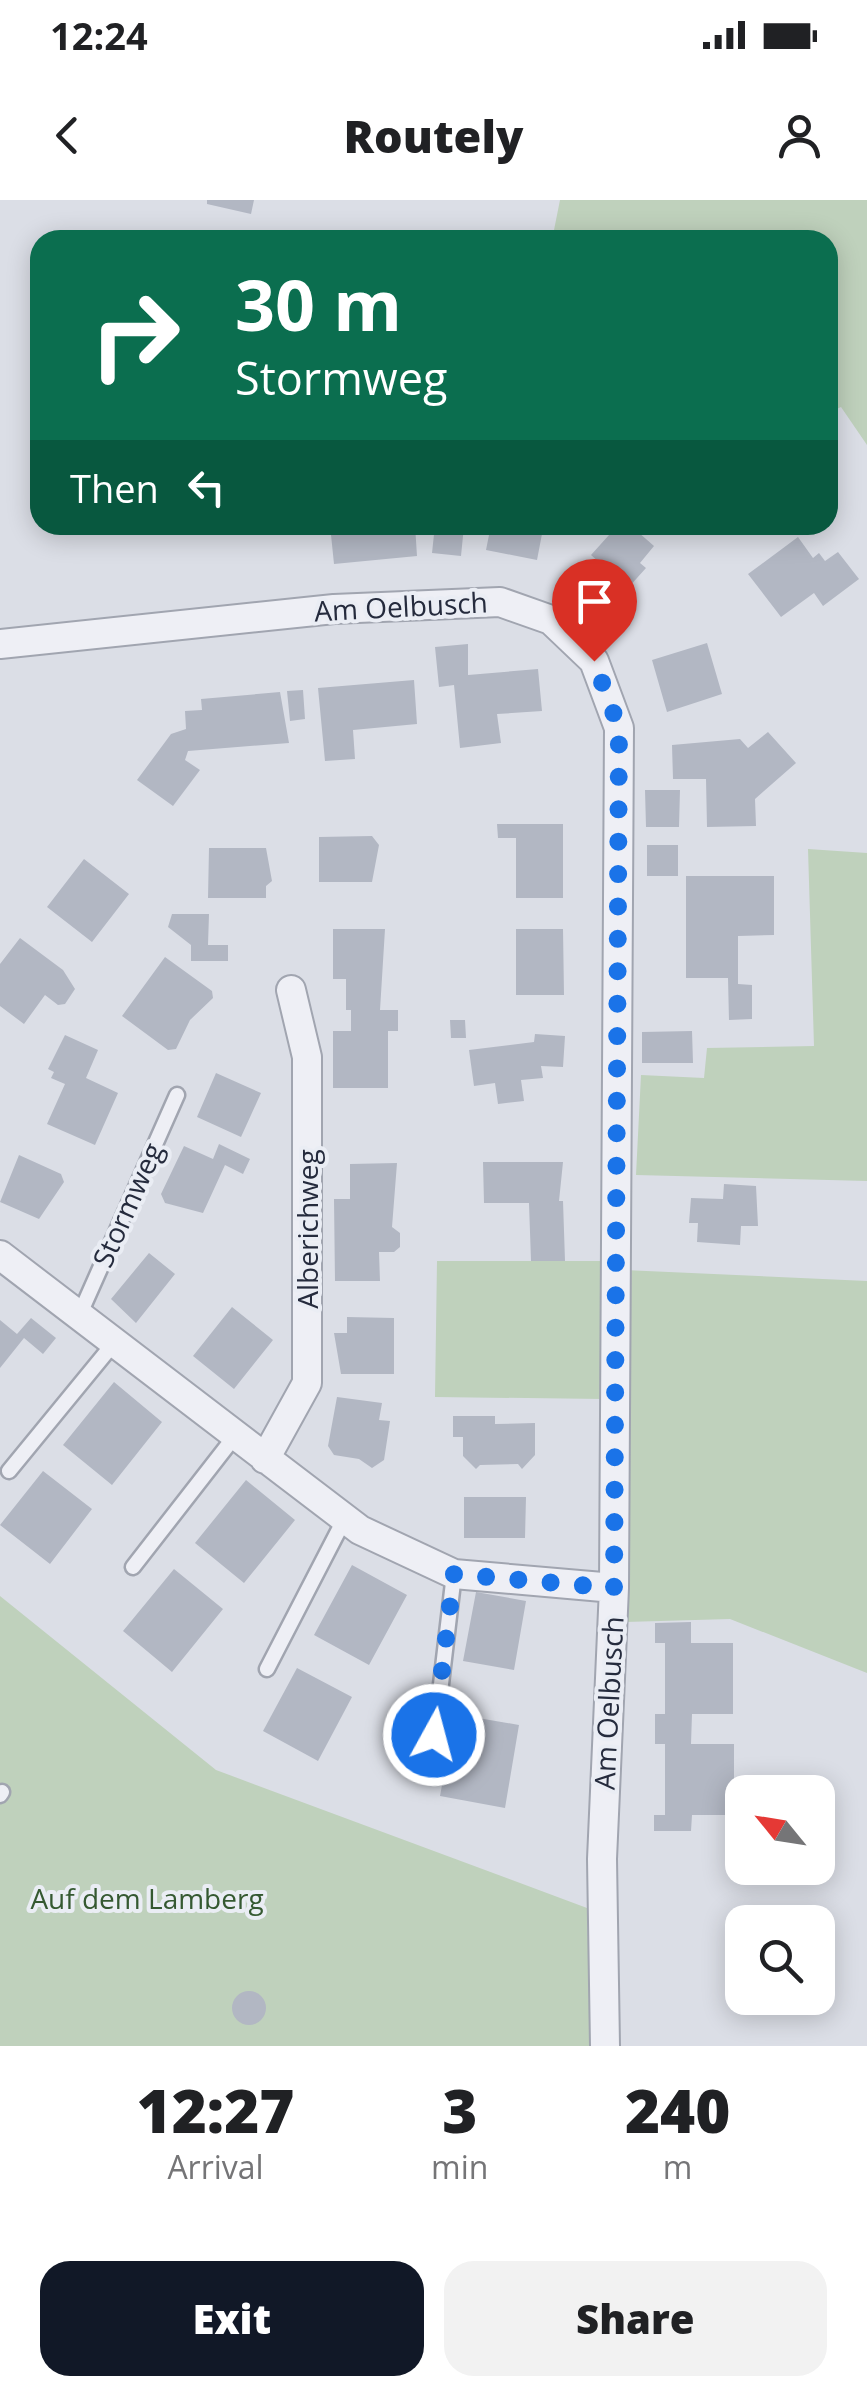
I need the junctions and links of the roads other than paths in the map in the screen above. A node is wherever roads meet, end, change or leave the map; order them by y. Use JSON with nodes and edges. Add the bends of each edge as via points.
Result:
{"nodes":[{"id":1,"x":0,"y":644,"type":"edge"},
{"id":2,"x":291,"y":990,"type":"dead end"},
{"id":3,"x":177,"y":1095,"type":"dead end"},
{"id":4,"x":0,"y":1255,"type":"edge"},
{"id":5,"x":79,"y":1316,"type":"junction"},
{"id":6,"x":114,"y":1343,"type":"junction"},
{"id":7,"x":235,"y":1436,"type":"junction"},
{"id":8,"x":265,"y":1459,"type":"junction"},
{"id":9,"x":8,"y":1471,"type":"dead end"},
{"id":10,"x":345,"y":1518,"type":"junction"},
{"id":11,"x":133,"y":1567,"type":"dead end"},
{"id":12,"x":454,"y":1574,"type":"junction"},
{"id":13,"x":614,"y":1588,"type":"junction"},
{"id":14,"x":267,"y":1669,"type":"dead end"},
{"id":15,"x":434,"y":1735,"type":"dead end"},
{"id":16,"x":606,"y":2046,"type":"edge"}],
"edges":[{"from":1,"to":13,"type":"street","name":"Am Oelbusch","via":[[334,609],[500,602],[551,620],[594,661],[619,728]]},
{"from":2,"to":8,"type":"street","name":"Alberichweg","via":[[307,1057],[306,1383]]},
{"from":3,"to":5,"type":"lane","name":"Stormweg"},
{"from":4,"to":5,"type":"street"},
{"from":5,"to":6,"type":"street"},
{"from":6,"to":7,"type":"street"},
{"from":6,"to":9,"type":"lane"},
{"from":7,"to":8,"type":"street"},
{"from":7,"to":11,"type":"lane"},
{"from":8,"to":10,"type":"street"},
{"from":10,"to":12,"type":"street"},
{"from":10,"to":14,"type":"lane"},
{"from":12,"to":13,"type":"street"},
{"from":12,"to":15,"type":"lane"},
{"from":13,"to":16,"type":"street","name":"Am Oelbusch","via":[[602,1859]]}]}
